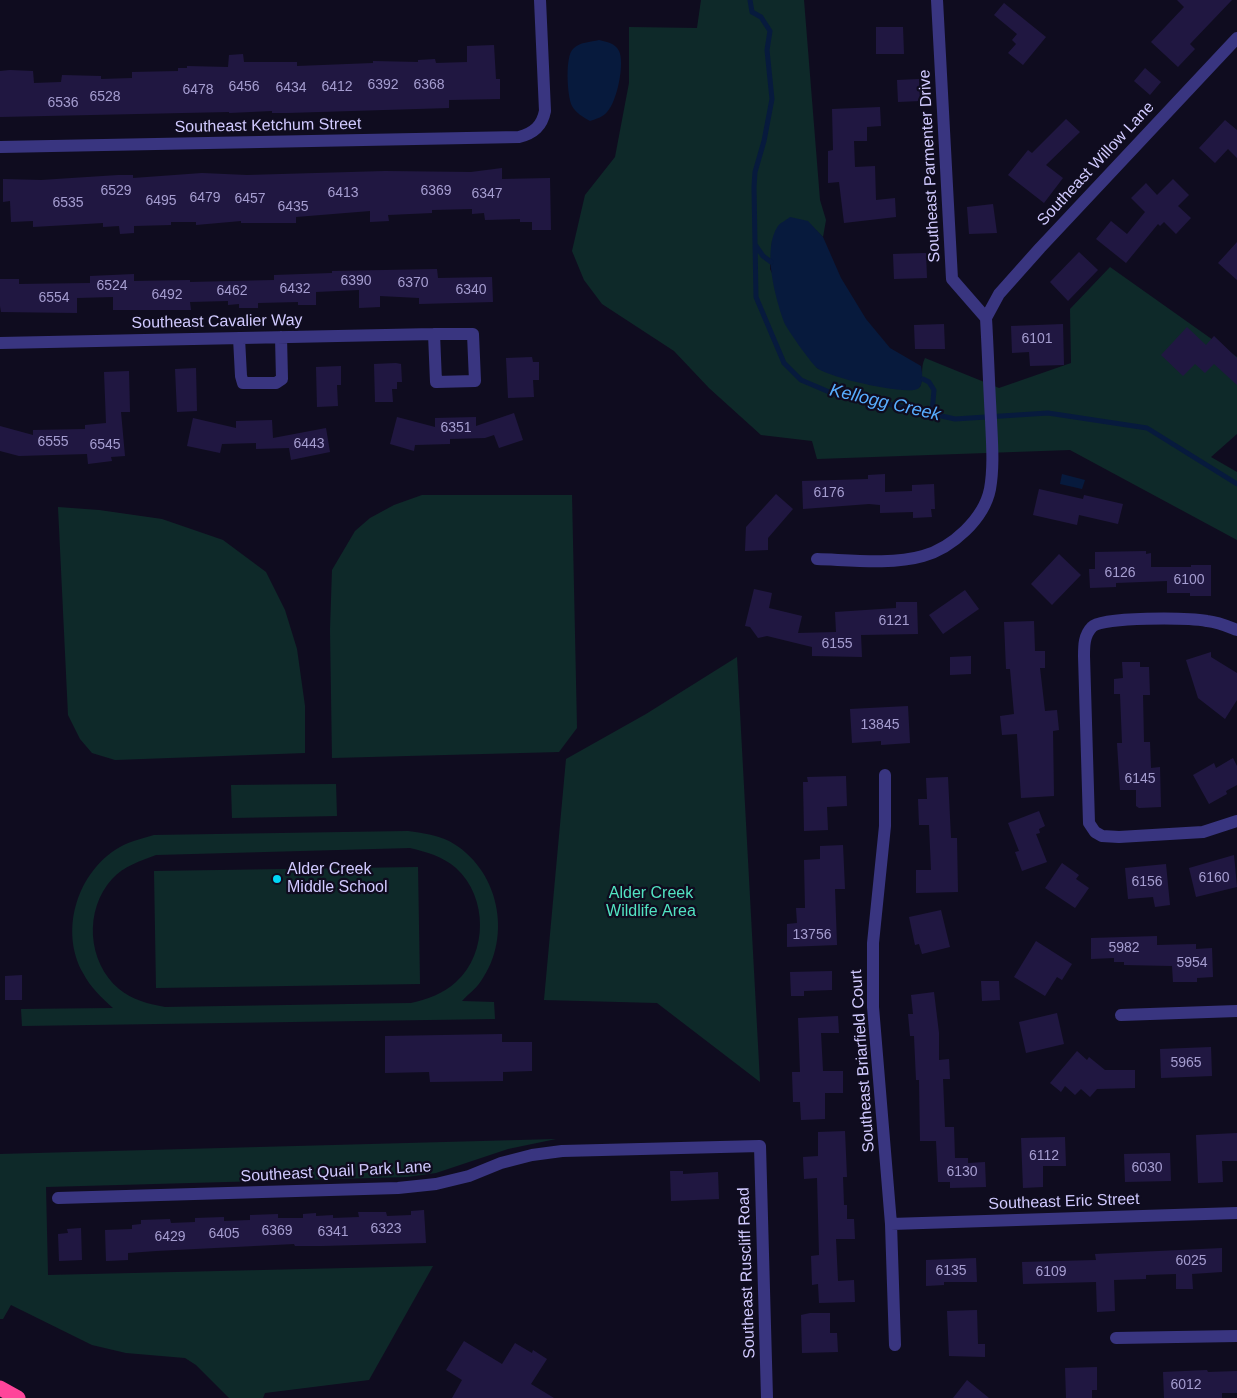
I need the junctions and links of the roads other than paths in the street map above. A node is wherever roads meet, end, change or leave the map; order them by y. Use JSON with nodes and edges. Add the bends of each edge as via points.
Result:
{"nodes":[{"id":1,"x":540,"y":0,"type":"edge"},
{"id":2,"x":937,"y":0,"type":"edge"},
{"id":3,"x":1237,"y":38,"type":"edge"},
{"id":4,"x":0,"y":147,"type":"edge"},
{"id":5,"x":986,"y":318,"type":"junction"},
{"id":6,"x":434,"y":334,"type":"junction"},
{"id":7,"x":281,"y":337,"type":"junction"},
{"id":8,"x":239,"y":338,"type":"junction"},
{"id":9,"x":0,"y":343,"type":"edge"},
{"id":10,"x":816,"y":560,"type":"dead end"},
{"id":11,"x":1237,"y":630,"type":"edge"},
{"id":12,"x":885,"y":775,"type":"dead end"},
{"id":13,"x":1237,"y":821,"type":"edge"},
{"id":14,"x":1237,"y":1011,"type":"edge"},
{"id":15,"x":1121,"y":1015,"type":"dead end"},
{"id":16,"x":760,"y":1146,"type":"joint"},
{"id":17,"x":58,"y":1198,"type":"dead end"},
{"id":18,"x":1237,"y":1213,"type":"edge"},
{"id":19,"x":892,"y":1224,"type":"junction"},
{"id":20,"x":1237,"y":1336,"type":"edge"},
{"id":21,"x":1116,"y":1338,"type":"dead end"},
{"id":22,"x":896,"y":1344,"type":"dead end"},
{"id":23,"x":0,"y":1388,"type":"edge"},
{"id":24,"x":18,"y":1398,"type":"edge"},
{"id":25,"x":767,"y":1398,"type":"edge"}],
"edges":[{"from":1,"to":4,"type":"street","name":"Southeast Ketchum Street","via":[[545,111],[535,130],[519,137]]},
{"from":2,"to":5,"type":"street","name":"Southeast Parmenter Drive","via":[[952,279]]},
{"from":3,"to":5,"type":"street","name":"Southeast Willow Lane","via":[[1040,248],[1000,294]]},
{"from":5,"to":10,"type":"street","via":[[993,462],[990,490],[976,518],[942,548],[912,558]]},
{"from":6,"to":6,"type":"street","name":"Southeast Cavalier Way","via":[[436,382],[475,381],[473,334]]},
{"from":6,"to":7,"type":"street","name":"Southeast Cavalier Way"},
{"from":7,"to":8,"type":"street","name":"Southeast Cavalier Way"},
{"from":7,"to":8,"type":"street","via":[[282,379],[276,383],[244,383]]},
{"from":8,"to":9,"type":"street","name":"Southeast Cavalier Way"},
{"from":11,"to":13,"type":"street","via":[[1192,619],[1109,620],[1093,626],[1085,639],[1084,656],[1089,823],[1095,832],[1119,837],[1203,832]]},
{"from":12,"to":19,"type":"street","name":"Southeast Briarfield Court","via":[[885,826],[873,943],[873,1007]]},
{"from":14,"to":15,"type":"street"},
{"from":16,"to":17,"type":"street","name":"Southeast Quail Park Lane","via":[[532,1154],[436,1184],[398,1188]]},
{"from":16,"to":25,"type":"street","name":"Southeast Ruscliff Road"},
{"from":18,"to":19,"type":"street","name":"Southeast Eric Street"},
{"from":19,"to":22,"type":"street","name":"Southeast Briarfield Court"},
{"from":20,"to":21,"type":"street"},
{"from":23,"to":24,"type":"highway"}]}
